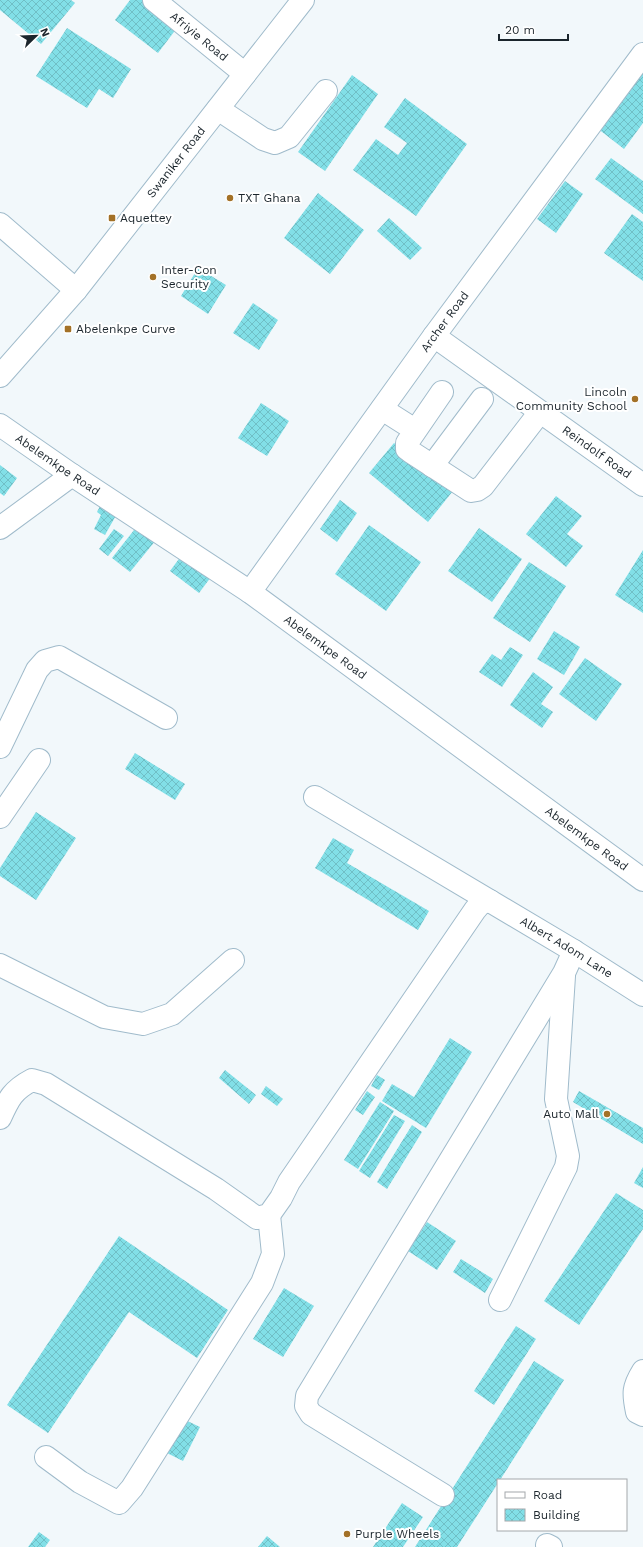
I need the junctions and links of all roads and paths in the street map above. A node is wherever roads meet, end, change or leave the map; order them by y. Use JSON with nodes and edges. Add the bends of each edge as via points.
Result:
{"nodes":[{"id":1,"x":154,"y":0,"type":"edge"},
{"id":2,"x":303,"y":0,"type":"edge"},
{"id":3,"x":643,"y":54,"type":"edge"},
{"id":4,"x":245,"y":74,"type":"junction"},
{"id":5,"x":326,"y":91,"type":"dead end"},
{"id":6,"x":218,"y":109,"type":"junction"},
{"id":7,"x":0,"y":224,"type":"edge"},
{"id":8,"x":76,"y":290,"type":"junction"},
{"id":9,"x":434,"y":336,"type":"junction"},
{"id":10,"x":0,"y":376,"type":"edge"},
{"id":11,"x":442,"y":392,"type":"dead end"},
{"id":12,"x":482,"y":399,"type":"dead end"},
{"id":13,"x":382,"y":409,"type":"junction"},
{"id":14,"x":540,"y":412,"type":"junction"},
{"id":15,"x":0,"y":425,"type":"edge"},
{"id":16,"x":416,"y":430,"type":"junction"},
{"id":17,"x":432,"y":466,"type":"junction"},
{"id":18,"x":72,"y":475,"type":"junction"},
{"id":19,"x":643,"y":485,"type":"edge"},
{"id":20,"x":0,"y":528,"type":"edge"},
{"id":21,"x":250,"y":592,"type":"junction"},
{"id":22,"x":166,"y":718,"type":"dead end"},
{"id":23,"x":0,"y":747,"type":"edge"},
{"id":24,"x":39,"y":760,"type":"dead end"},
{"id":25,"x":315,"y":797,"type":"dead end"},
{"id":26,"x":0,"y":817,"type":"edge"},
{"id":27,"x":643,"y":880,"type":"edge"},
{"id":28,"x":490,"y":901,"type":"junction"},
{"id":29,"x":574,"y":951,"type":"junction"},
{"id":30,"x":233,"y":960,"type":"dead end"},
{"id":31,"x":0,"y":965,"type":"edge"},
{"id":32,"x":564,"y":973,"type":"junction"},
{"id":33,"x":643,"y":995,"type":"edge"},
{"id":34,"x":0,"y":1118,"type":"edge"},
{"id":35,"x":269,"y":1215,"type":"junction"},
{"id":36,"x":500,"y":1300,"type":"dead end"},
{"id":37,"x":643,"y":1371,"type":"edge"},
{"id":38,"x":643,"y":1415,"type":"edge"},
{"id":39,"x":46,"y":1457,"type":"dead end"},
{"id":40,"x":443,"y":1495,"type":"dead end"}],
"edges":[{"from":1,"to":4,"type":"street","name":"Afriyie Road"},
{"from":2,"to":4,"type":"street","name":"Swaniker Road"},
{"from":3,"to":9,"type":"street","name":"Archer Road"},
{"from":4,"to":6,"type":"street","name":"Swaniker Road"},
{"from":5,"to":6,"type":"street","via":[[289,137],[275,143],[263,140]]},
{"from":6,"to":8,"type":"street","name":"Swaniker Road"},
{"from":7,"to":8,"type":"street"},
{"from":8,"to":10,"type":"street","name":"Swaniker Road"},
{"from":9,"to":13,"type":"street","name":"Archer Road"},
{"from":9,"to":14,"type":"street","name":"Reindolf Road"},
{"from":11,"to":16,"type":"street"},
{"from":12,"to":17,"type":"street"},
{"from":13,"to":16,"type":"street"},
{"from":13,"to":21,"type":"street","name":"Archer Road"},
{"from":14,"to":17,"type":"street","via":[[477,490],[471,491]]},
{"from":14,"to":19,"type":"street","name":"Reindolf Road"},
{"from":15,"to":18,"type":"street","name":"Abelemkpe Road"},
{"from":16,"to":17,"type":"street","via":[[407,443],[407,448]]},
{"from":18,"to":20,"type":"street"},
{"from":18,"to":21,"type":"street","name":"Abelemkpe Road"},
{"from":21,"to":27,"type":"street","name":"Abelemkpe Road"},
{"from":22,"to":23,"type":"street","via":[[59,657],[45,661],[37,670]]},
{"from":24,"to":26,"type":"street"},
{"from":25,"to":28,"type":"street","name":"Albert Adom Lane"},
{"from":28,"to":29,"type":"street","name":"Albert Adom Lane"},
{"from":28,"to":35,"type":"street","via":[[481,903],[475,910]]},
{"from":29,"to":32,"type":"street"},
{"from":29,"to":33,"type":"street","name":"Albert Adom Lane"},
{"from":30,"to":31,"type":"street","via":[[172,1014],[143,1024],[104,1017]]},
{"from":32,"to":36,"type":"street","via":[[556,1099],[568,1156],[566,1167]]},
{"from":32,"to":40,"type":"street","via":[[307,1396],[306,1406],[311,1414]]},
{"from":34,"to":35,"type":"street","via":[[9,1100],[20,1087],[32,1080],[46,1084],[216,1189],[257,1218]]},
{"from":35,"to":39,"type":"street","via":[[273,1254],[262,1283],[158,1448],[119,1503],[80,1482]]},
{"from":37,"to":38,"type":"street","via":[[635,1384],[634,1397],[637,1412]]}]}
